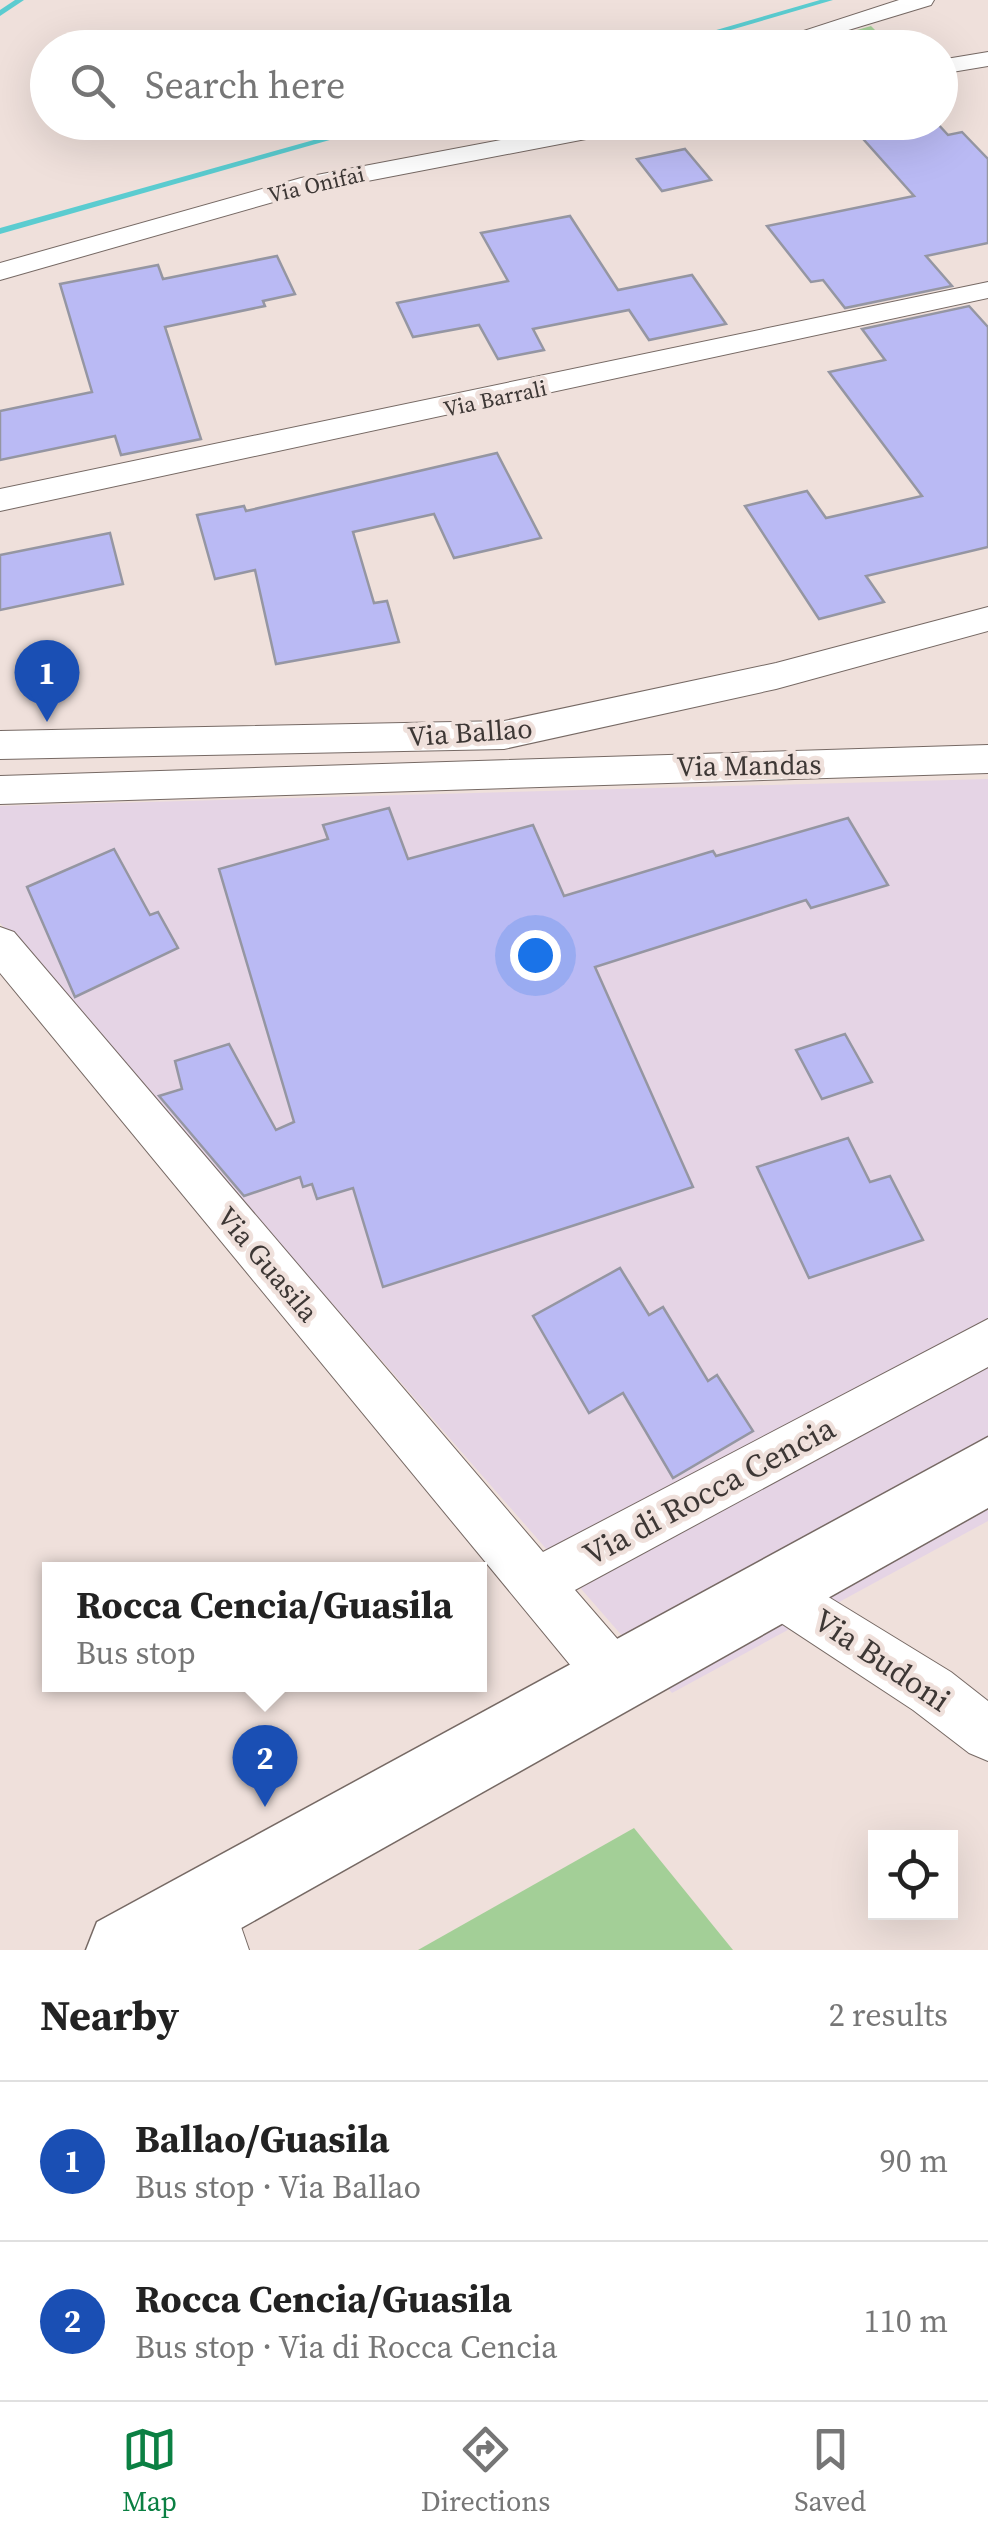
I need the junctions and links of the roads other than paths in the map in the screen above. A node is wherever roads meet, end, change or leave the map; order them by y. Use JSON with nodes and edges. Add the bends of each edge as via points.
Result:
{"nodes":[{"id":1,"x":923,"y":0,"type":"edge"},
{"id":2,"x":822,"y":30,"type":"edge"},
{"id":3,"x":988,"y":59,"type":"edge"},
{"id":4,"x":958,"y":65,"type":"edge"},
{"id":5,"x":453,"y":140,"type":"edge"},
{"id":6,"x":539,"y":140,"type":"edge"},
{"id":7,"x":352,"y":174,"type":"junction"},
{"id":8,"x":0,"y":272,"type":"edge"},
{"id":9,"x":988,"y":290,"type":"edge"},
{"id":10,"x":0,"y":500,"type":"edge"},
{"id":11,"x":988,"y":619,"type":"edge"},
{"id":12,"x":504,"y":735,"type":"junction"},
{"id":13,"x":397,"y":738,"type":"junction"},
{"id":14,"x":239,"y":740,"type":"junction"},
{"id":15,"x":66,"y":744,"type":"junction"},
{"id":16,"x":0,"y":745,"type":"edge"},
{"id":17,"x":988,"y":759,"type":"edge"},
{"id":18,"x":510,"y":772,"type":"junction"},
{"id":19,"x":400,"y":776,"type":"junction"},
{"id":20,"x":236,"y":782,"type":"junction"},
{"id":21,"x":58,"y":788,"type":"junction"},
{"id":22,"x":0,"y":790,"type":"edge"},
{"id":23,"x":0,"y":944,"type":"edge"},
{"id":24,"x":988,"y":1342,"type":"edge"},
{"id":25,"x":988,"y":1470,"type":"edge"},
{"id":26,"x":537,"y":1583,"type":"junction"},
{"id":27,"x":774,"y":1588,"type":"junction"},
{"id":28,"x":614,"y":1676,"type":"junction"},
{"id":29,"x":988,"y":1734,"type":"edge"},
{"id":30,"x":213,"y":1927,"type":"edge"},
{"id":31,"x":125,"y":1950,"type":"edge"}],
"edges":[{"from":1,"to":2,"type":"street"},
{"from":3,"to":4,"type":"street"},
{"from":5,"to":7,"type":"street"},
{"from":6,"to":7,"type":"street","name":"Via Onifai"},
{"from":7,"to":8,"type":"street","name":"Via Onifai"},
{"from":9,"to":10,"type":"street","name":"Via Barrali"},
{"from":11,"to":12,"type":"street","name":"Via Ballao","via":[[776,676]]},
{"from":12,"to":13,"type":"street","name":"Via Ballao"},
{"from":12,"to":18,"type":"street"},
{"from":13,"to":14,"type":"street","name":"Via Ballao"},
{"from":13,"to":19,"type":"street"},
{"from":14,"to":15,"type":"street","name":"Via Ballao"},
{"from":14,"to":20,"type":"street"},
{"from":15,"to":16,"type":"street","name":"Via Ballao"},
{"from":15,"to":21,"type":"street"},
{"from":17,"to":18,"type":"street","name":"Via Mandas"},
{"from":18,"to":19,"type":"street","name":"Via Mandas"},
{"from":19,"to":20,"type":"street","name":"Via Mandas"},
{"from":20,"to":21,"type":"street","name":"Via Mandas"},
{"from":21,"to":22,"type":"street","name":"Via Mandas"},
{"from":23,"to":26,"type":"street","name":"Via Guasila"},
{"from":24,"to":26,"type":"street","name":"Via di Rocca Cencia"},
{"from":25,"to":27,"type":"main road"},
{"from":26,"to":28,"type":"street"},
{"from":27,"to":28,"type":"main road"},
{"from":27,"to":29,"type":"street","name":"Via Budoni"},
{"from":28,"to":30,"type":"main road"},
{"from":30,"to":31,"type":"main road"}]}
